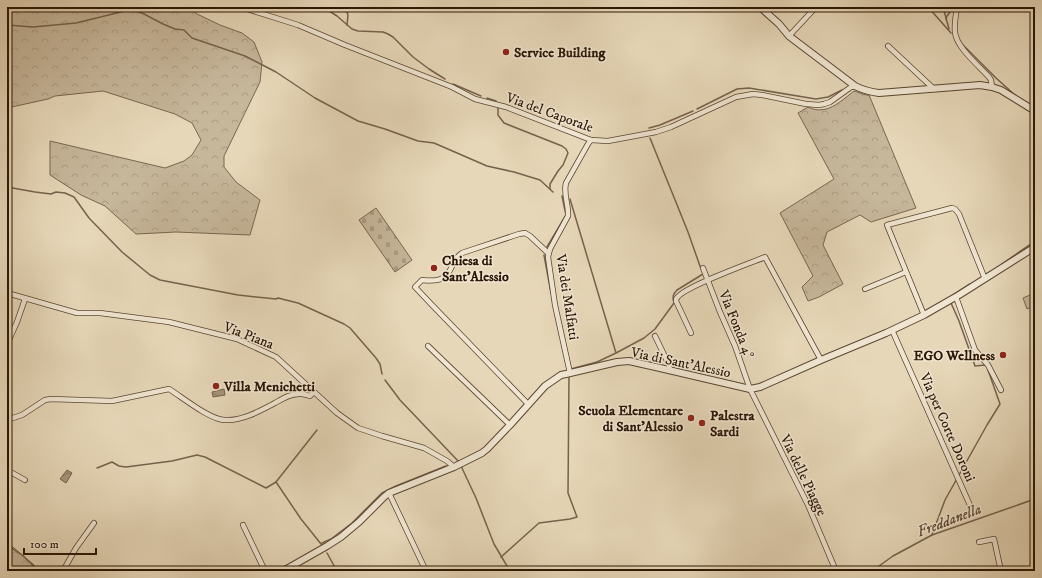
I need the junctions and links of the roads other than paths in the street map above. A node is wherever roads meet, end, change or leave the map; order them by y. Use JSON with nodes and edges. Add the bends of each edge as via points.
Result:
{"nodes":[{"id":1,"x":241,"y":7,"type":"edge"},
{"id":2,"x":760,"y":7,"type":"edge"},
{"id":3,"x":816,"y":7,"type":"edge"},
{"id":4,"x":957,"y":7,"type":"edge"},
{"id":5,"x":790,"y":36,"type":"junction"},
{"id":6,"x":888,"y":46,"type":"dead end"},
{"id":7,"x":855,"y":86,"type":"junction"},
{"id":8,"x":992,"y":87,"type":"junction"},
{"id":9,"x":934,"y":89,"type":"junction"},
{"id":10,"x":1035,"y":111,"type":"edge"},
{"id":11,"x":591,"y":140,"type":"junction"},
{"id":12,"x":1035,"y":247,"type":"edge"},
{"id":13,"x":548,"y":253,"type":"junction"},
{"id":14,"x":703,"y":268,"type":"dead end"},
{"id":15,"x":906,"y":272,"type":"junction"},
{"id":16,"x":984,"y":277,"type":"junction"},
{"id":17,"x":708,"y":280,"type":"junction"},
{"id":18,"x":865,"y":289,"type":"dead end"},
{"id":19,"x":7,"y":293,"type":"edge"},
{"id":20,"x":956,"y":297,"type":"junction"},
{"id":21,"x":25,"y":299,"type":"junction"},
{"id":22,"x":924,"y":315,"type":"junction"},
{"id":23,"x":892,"y":330,"type":"junction"},
{"id":24,"x":691,"y":333,"type":"dead end"},
{"id":25,"x":655,"y":336,"type":"dead end"},
{"id":26,"x":7,"y":344,"type":"edge"},
{"id":27,"x":428,"y":346,"type":"dead end"},
{"id":28,"x":821,"y":360,"type":"junction"},
{"id":29,"x":670,"y":370,"type":"junction"},
{"id":30,"x":569,"y":371,"type":"junction"},
{"id":31,"x":750,"y":389,"type":"junction"},
{"id":32,"x":1001,"y":390,"type":"dead end"},
{"id":33,"x":314,"y":392,"type":"junction"},
{"id":34,"x":528,"y":404,"type":"junction"},
{"id":35,"x":7,"y":420,"type":"edge"},
{"id":36,"x":510,"y":425,"type":"junction"},
{"id":37,"x":454,"y":467,"type":"junction"},
{"id":38,"x":7,"y":470,"type":"edge"},
{"id":39,"x":25,"y":480,"type":"dead end"},
{"id":40,"x":389,"y":493,"type":"junction"},
{"id":41,"x":973,"y":512,"type":"dead end"},
{"id":42,"x":94,"y":523,"type":"dead end"},
{"id":43,"x":243,"y":525,"type":"dead end"},
{"id":44,"x":979,"y":542,"type":"dead end"},
{"id":45,"x":63,"y":571,"type":"edge"},
{"id":46,"x":265,"y":571,"type":"edge"},
{"id":47,"x":283,"y":571,"type":"edge"},
{"id":48,"x":426,"y":571,"type":"edge"},
{"id":49,"x":836,"y":571,"type":"edge"},
{"id":50,"x":1000,"y":571,"type":"edge"}],
"edges":[{"from":1,"to":11,"type":"street","name":"Via del Caporale","via":[[298,25],[476,98]]},
{"from":2,"to":5,"type":"street"},
{"from":3,"to":5,"type":"street"},
{"from":4,"to":8,"type":"street","via":[[957,40],[989,77]]},
{"from":5,"to":7,"type":"street"},
{"from":6,"to":9,"type":"street"},
{"from":7,"to":9,"type":"street","via":[[879,93]]},
{"from":7,"to":11,"type":"street","name":"Via del Caporale","via":[[830,102],[819,105],[758,95],[736,96],[656,132],[608,141]]},
{"from":8,"to":9,"type":"street","via":[[980,85]]},
{"from":8,"to":10,"type":"street","via":[[1002,90]]},
{"from":11,"to":13,"type":"street","name":"Via dei Malfatti","via":[[564,188],[568,216]]},
{"from":12,"to":16,"type":"street","name":"Via di Sant'Alessio"},
{"from":13,"to":30,"type":"street","name":"Via dei Malfatti","via":[[555,306]]},
{"from":13,"to":34,"type":"street","via":[[530,236],[525,233],[519,234],[462,253],[454,259],[449,273],[439,280],[422,280],[415,287]]},
{"from":14,"to":17,"type":"street","name":"Via Fonda 4°"},
{"from":15,"to":16,"type":"street","via":[[887,225],[952,208],[959,214]]},
{"from":15,"to":18,"type":"street"},
{"from":15,"to":22,"type":"street"},
{"from":16,"to":20,"type":"street","name":"Via di Sant'Alessio"},
{"from":17,"to":24,"type":"street","via":[[677,297]]},
{"from":17,"to":28,"type":"street","via":[[765,257]]},
{"from":17,"to":31,"type":"street","name":"Via Fonda 4°"},
{"from":19,"to":21,"type":"street","name":"Via Piana"},
{"from":20,"to":22,"type":"street","name":"Via di Sant'Alessio"},
{"from":20,"to":32,"type":"street","via":[[976,350],[988,365]]},
{"from":21,"to":26,"type":"street"},
{"from":21,"to":33,"type":"street","name":"Via Piana","via":[[77,313],[100,313],[169,322],[237,339],[276,357]]},
{"from":22,"to":23,"type":"street","name":"Via di Sant'Alessio"},
{"from":23,"to":28,"type":"street","name":"Via di Sant'Alessio"},
{"from":23,"to":41,"type":"street","name":"Via per Corte Doroni"},
{"from":25,"to":29,"type":"street"},
{"from":27,"to":36,"type":"street"},
{"from":28,"to":31,"type":"street","name":"Via di Sant'Alessio"},
{"from":29,"to":30,"type":"street","name":"Via di Sant'Alessio","via":[[624,361]]},
{"from":29,"to":31,"type":"street","name":"Via di Sant'Alessio"},
{"from":30,"to":34,"type":"street","name":"Via di Sant'Alessio","via":[[545,386]]},
{"from":31,"to":49,"type":"street","name":"Via delle Piagge","via":[[808,505]]},
{"from":33,"to":35,"type":"street","via":[[310,396],[295,394],[253,414],[225,420],[201,410],[168,389],[112,401],[51,398],[22,415]]},
{"from":33,"to":37,"type":"street","name":"Via Piana","via":[[358,428],[424,448]]},
{"from":34,"to":36,"type":"street","name":"Via di Sant'Alessio"},
{"from":36,"to":37,"type":"street","name":"Via di Sant'Alessio","via":[[488,449]]},
{"from":37,"to":40,"type":"street","name":"Via di Sant'Alessio"},
{"from":38,"to":39,"type":"street"},
{"from":40,"to":47,"type":"street","name":"Via di Sant'Alessio","via":[[341,537]]},
{"from":40,"to":48,"type":"street"},
{"from":42,"to":45,"type":"street"},
{"from":43,"to":46,"type":"street"},
{"from":44,"to":50,"type":"street","via":[[994,539]]}]}
